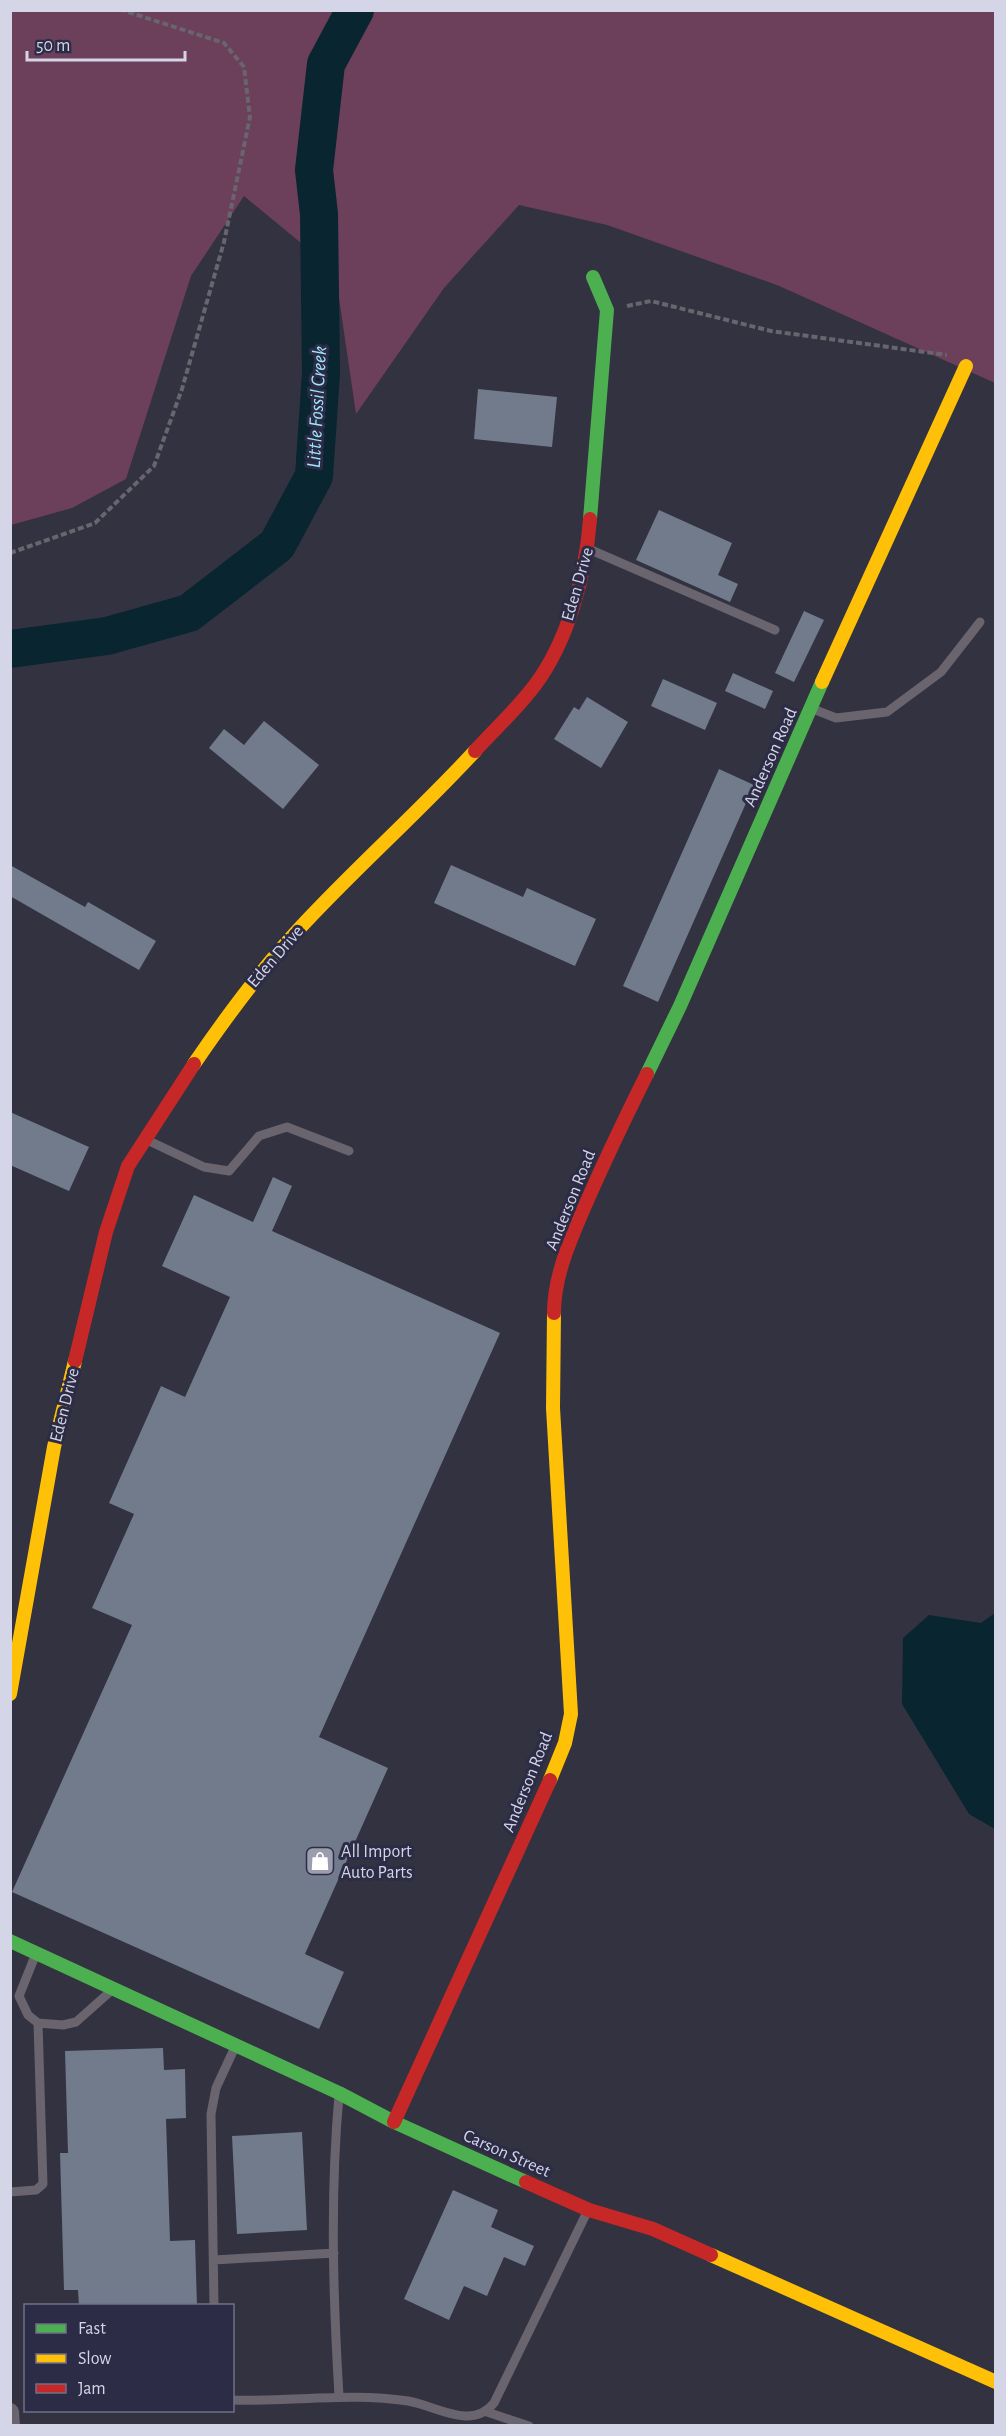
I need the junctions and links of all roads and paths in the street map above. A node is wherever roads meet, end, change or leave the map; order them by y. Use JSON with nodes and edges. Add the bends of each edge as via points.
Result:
{"nodes":[{"id":1,"x":122,"y":10,"type":"edge"},
{"id":2,"x":593,"y":277,"type":"dead end"},
{"id":3,"x":607,"y":310,"type":"junction"},
{"id":4,"x":962,"y":361,"type":"joint"},
{"id":5,"x":588,"y":549,"type":"junction"},
{"id":6,"x":10,"y":554,"type":"edge"},
{"id":7,"x":980,"y":622,"type":"dead end"},
{"id":8,"x":775,"y":630,"type":"dead end"},
{"id":9,"x":811,"y":708,"type":"junction"},
{"id":10,"x":145,"y":1139,"type":"junction"},
{"id":11,"x":349,"y":1151,"type":"dead end"},
{"id":12,"x":14,"y":1656,"type":"edge"},
{"id":13,"x":10,"y":1694,"type":"edge"},
{"id":14,"x":10,"y":1941,"type":"edge"},
{"id":15,"x":36,"y":1952,"type":"junction"},
{"id":16,"x":114,"y":1988,"type":"junction"},
{"id":17,"x":38,"y":2023,"type":"junction"},
{"id":18,"x":236,"y":2045,"type":"junction"},
{"id":19,"x":339,"y":2093,"type":"junction"},
{"id":20,"x":394,"y":2121,"type":"junction"},
{"id":21,"x":10,"y":2192,"type":"edge"},
{"id":22,"x":589,"y":2210,"type":"junction"},
{"id":23,"x":334,"y":2253,"type":"junction"},
{"id":24,"x":214,"y":2260,"type":"junction"},
{"id":25,"x":214,"y":2304,"type":"edge"},
{"id":26,"x":996,"y":2382,"type":"edge"},
{"id":27,"x":339,"y":2397,"type":"junction"},
{"id":28,"x":234,"y":2400,"type":"edge"},
{"id":29,"x":10,"y":2412,"type":"edge"},
{"id":30,"x":487,"y":2412,"type":"junction"},
{"id":31,"x":11,"y":2426,"type":"edge"},
{"id":32,"x":529,"y":2426,"type":"edge"}],
"edges":[{"from":1,"to":6,"type":"path","via":[[225,43],[244,67],[250,117],[229,219],[182,389],[154,466],[95,523]]},
{"from":2,"to":3,"type":"street","name":"Eden Drive"},
{"from":3,"to":4,"type":"path","via":[[651,301],[771,331]]},
{"from":3,"to":5,"type":"street","name":"Eden Drive"},
{"from":4,"to":9,"type":"street","name":"Anderson Road"},
{"from":5,"to":8,"type":"lane"},
{"from":5,"to":10,"type":"street","name":"Eden Drive","via":[[573,607],[535,685],[247,988]]},
{"from":7,"to":9,"type":"lane","via":[[940,672],[887,712],[836,718]]},
{"from":9,"to":20,"type":"street","name":"Anderson Road","via":[[680,1006],[566,1250],[554,1301],[553,1408],[571,1714],[554,1772]]},
{"from":10,"to":11,"type":"lane","via":[[204,1167],[229,1171],[259,1136],[287,1127]]},
{"from":10,"to":12,"type":"street","name":"Eden Drive","via":[[128,1166],[106,1232],[54,1448]]},
{"from":12,"to":13,"type":"street","name":"Eden Drive"},
{"from":14,"to":15,"type":"street","name":"Carson Street"},
{"from":15,"to":16,"type":"street","name":"Carson Street"},
{"from":15,"to":17,"type":"lane","via":[[19,1996],[28,2015]]},
{"from":16,"to":17,"type":"lane","via":[[76,2022]]},
{"from":16,"to":18,"type":"street","name":"Carson Street"},
{"from":17,"to":21,"type":"lane","via":[[43,2184],[36,2190]]},
{"from":18,"to":19,"type":"street","name":"Carson Street"},
{"from":18,"to":24,"type":"lane","via":[[216,2088],[211,2114]]},
{"from":19,"to":20,"type":"street","name":"Carson Street"},
{"from":19,"to":23,"type":"lane"},
{"from":20,"to":22,"type":"street","name":"Carson Street"},
{"from":22,"to":26,"type":"street","name":"Carson Street","via":[[653,2229]]},
{"from":22,"to":30,"type":"lane"},
{"from":23,"to":24,"type":"lane"},
{"from":23,"to":27,"type":"lane"},
{"from":24,"to":25,"type":"lane"},
{"from":27,"to":28,"type":"lane"},
{"from":27,"to":30,"type":"lane","via":[[413,2402],[467,2417]]},
{"from":29,"to":31,"type":"street"},
{"from":30,"to":32,"type":"lane"}]}
